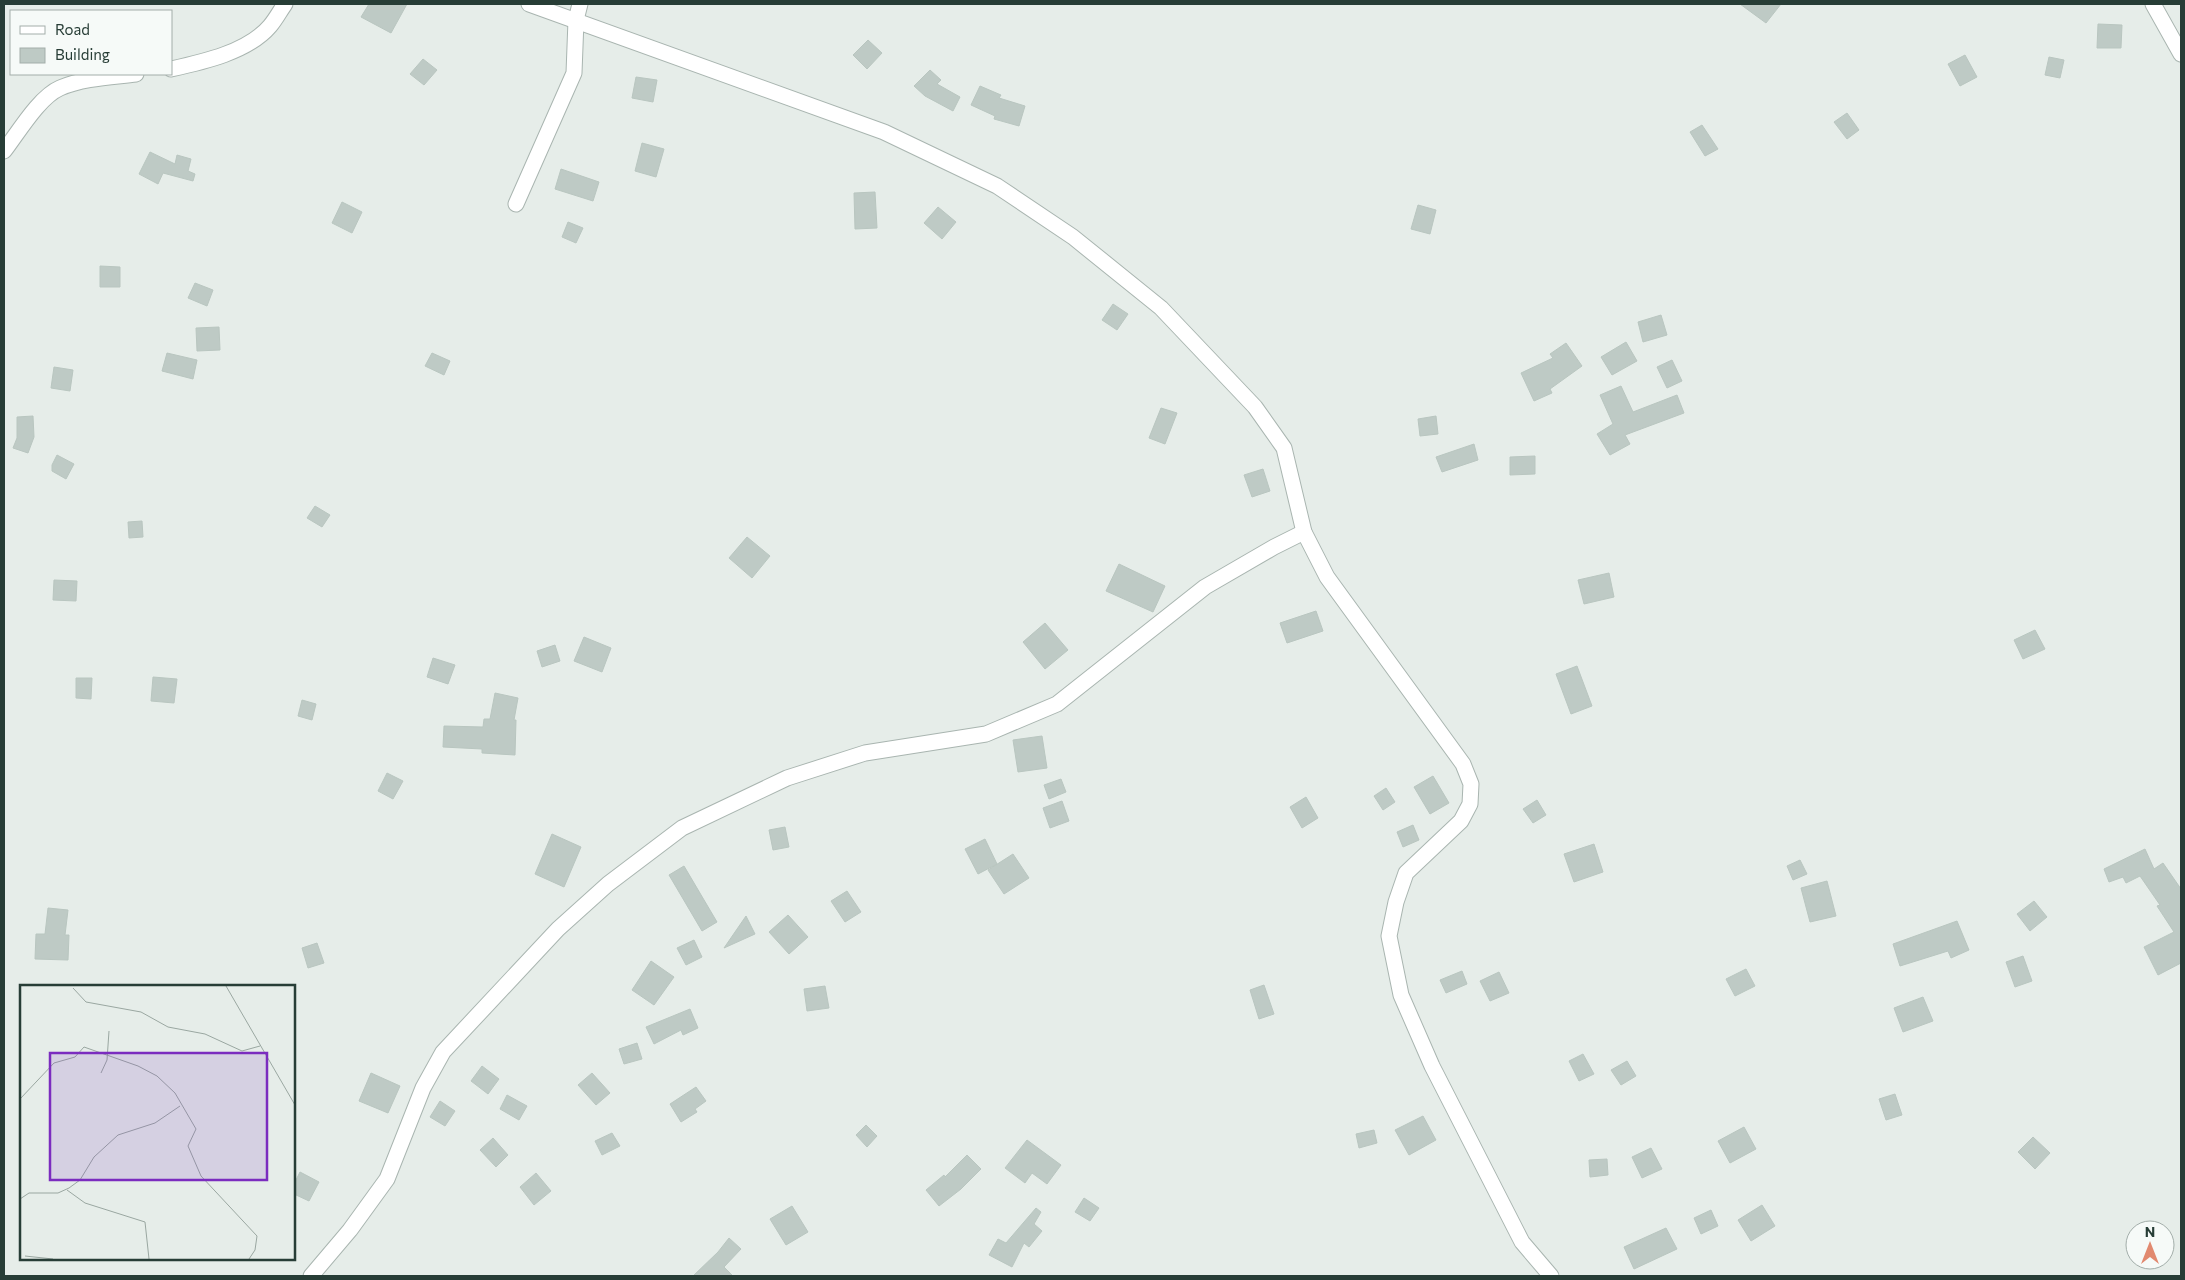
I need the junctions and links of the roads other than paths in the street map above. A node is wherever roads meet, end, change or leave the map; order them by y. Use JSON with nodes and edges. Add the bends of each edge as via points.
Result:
{"nodes":[{"id":1,"x":285,"y":4,"type":"edge"},
{"id":2,"x":529,"y":4,"type":"edge"},
{"id":3,"x":580,"y":4,"type":"edge"},
{"id":4,"x":2153,"y":4,"type":"edge"},
{"id":5,"x":576,"y":20,"type":"junction"},
{"id":6,"x":2181,"y":54,"type":"edge"},
{"id":7,"x":172,"y":68,"type":"edge"},
{"id":8,"x":128,"y":75,"type":"edge"},
{"id":9,"x":4,"y":151,"type":"edge"},
{"id":10,"x":516,"y":204,"type":"dead end"},
{"id":11,"x":1304,"y":532,"type":"junction"},
{"id":12,"x":311,"y":1276,"type":"edge"},
{"id":13,"x":1551,"y":1276,"type":"edge"}],
"edges":[{"from":1,"to":7,"type":"street","via":[[269,27],[247,44],[209,61]]},
{"from":2,"to":5,"type":"street"},
{"from":3,"to":5,"type":"street"},
{"from":4,"to":6,"type":"street"},
{"from":5,"to":10,"type":"street","via":[[574,73]]},
{"from":5,"to":11,"type":"street","via":[[884,132],[998,186],[1074,237],[1161,308],[1255,407],[1284,448]]},
{"from":8,"to":9,"type":"street","via":[[82,81],[59,88],[44,99]]},
{"from":11,"to":12,"type":"street","via":[[1205,587],[1056,704],[986,734],[865,753],[787,778],[674,833],[608,884],[558,929],[443,1052],[423,1088],[387,1178],[350,1230]]},
{"from":11,"to":13,"type":"street","via":[[1327,577],[1463,764],[1471,784],[1470,804],[1461,821],[1406,874],[1389,936],[1401,995],[1432,1066],[1522,1242]]}]}
